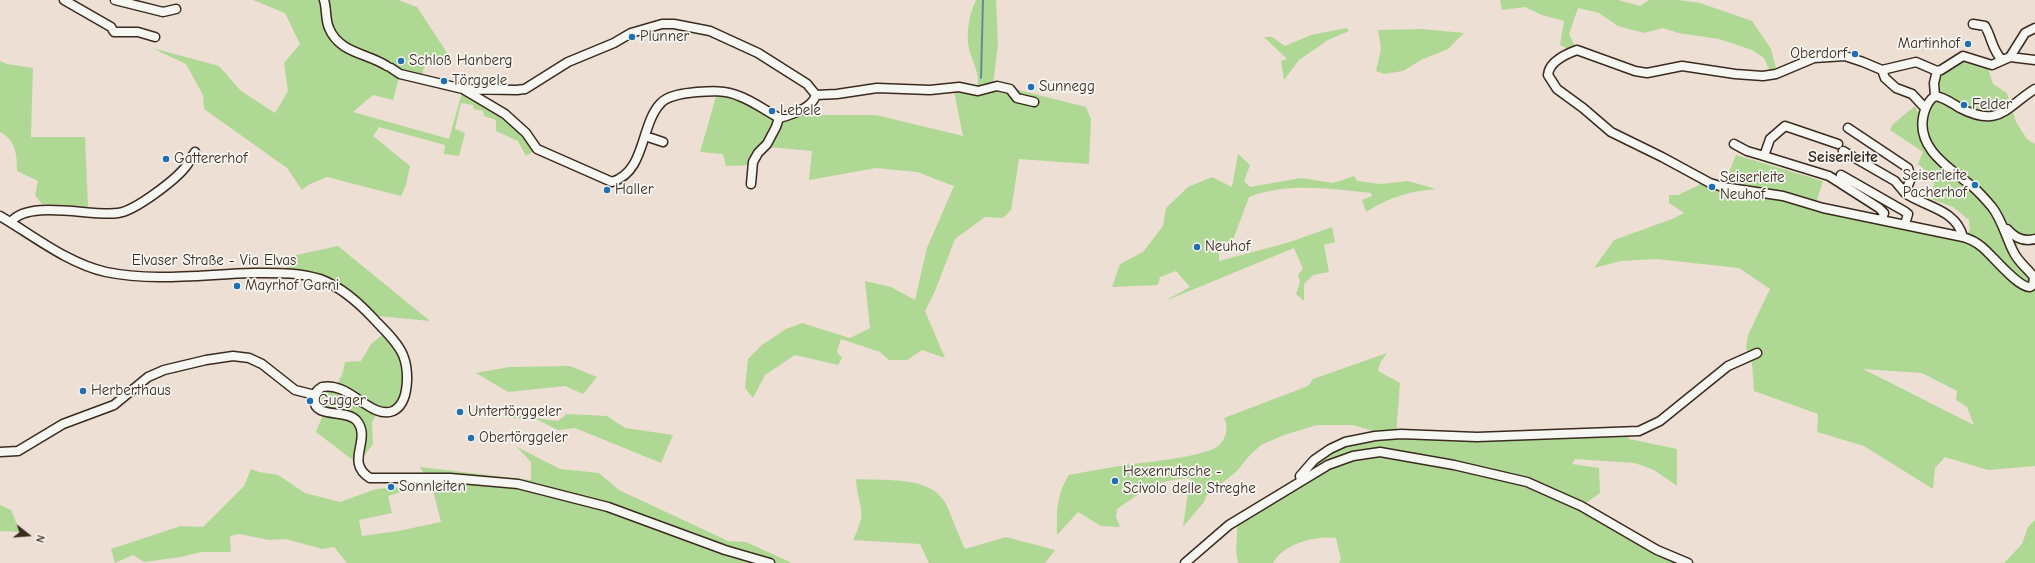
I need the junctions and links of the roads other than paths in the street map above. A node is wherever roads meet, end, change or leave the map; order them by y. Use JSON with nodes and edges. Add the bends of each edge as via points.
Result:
{"nodes":[{"id":1,"x":64,"y":0,"type":"edge"},
{"id":2,"x":115,"y":0,"type":"edge"},
{"id":3,"x":324,"y":0,"type":"edge"},
{"id":4,"x":176,"y":9,"type":"dead end"},
{"id":5,"x":1973,"y":24,"type":"dead end"},
{"id":6,"x":2035,"y":28,"type":"edge"},
{"id":7,"x":155,"y":37,"type":"dead end"},
{"id":8,"x":2010,"y":57,"type":"junction"},
{"id":9,"x":2002,"y":60,"type":"junction"},
{"id":10,"x":2035,"y":60,"type":"edge"},
{"id":11,"x":1882,"y":70,"type":"junction"},
{"id":12,"x":1937,"y":71,"type":"junction"},
{"id":13,"x":463,"y":89,"type":"junction"},
{"id":14,"x":2035,"y":89,"type":"edge"},
{"id":15,"x":816,"y":95,"type":"junction"},
{"id":16,"x":1935,"y":96,"type":"junction"},
{"id":17,"x":1034,"y":102,"type":"dead end"},
{"id":18,"x":1926,"y":108,"type":"junction"},
{"id":19,"x":779,"y":118,"type":"junction"},
{"id":20,"x":1848,"y":128,"type":"dead end"},
{"id":21,"x":644,"y":136,"type":"junction"},
{"id":22,"x":663,"y":142,"type":"dead end"},
{"id":23,"x":1734,"y":144,"type":"dead end"},
{"id":24,"x":195,"y":152,"type":"dead end"},
{"id":25,"x":1764,"y":156,"type":"junction"},
{"id":26,"x":1841,"y":175,"type":"dead end"},
{"id":27,"x":751,"y":184,"type":"dead end"},
{"id":28,"x":1905,"y":193,"type":"junction"},
{"id":29,"x":0,"y":216,"type":"edge"},
{"id":30,"x":1882,"y":219,"type":"junction"},
{"id":31,"x":11,"y":222,"type":"junction"},
{"id":32,"x":1905,"y":224,"type":"junction"},
{"id":33,"x":2004,"y":230,"type":"junction"},
{"id":34,"x":1963,"y":237,"type":"junction"},
{"id":35,"x":2035,"y":239,"type":"edge"},
{"id":36,"x":1757,"y":353,"type":"dead end"},
{"id":37,"x":315,"y":395,"type":"junction"},
{"id":38,"x":0,"y":452,"type":"edge"},
{"id":39,"x":1301,"y":480,"type":"junction"},
{"id":40,"x":770,"y":563,"type":"edge"},
{"id":41,"x":1185,"y":563,"type":"edge"},
{"id":42,"x":1688,"y":563,"type":"edge"}],
"edges":[{"from":1,"to":7,"type":"street","via":[[112,27],[114,32],[138,32]]},
{"from":2,"to":4,"type":"street","via":[[163,12]]},
{"from":3,"to":13,"type":"street","via":[[328,27],[346,49],[374,58],[400,74]]},
{"from":5,"to":9,"type":"street","via":[[1985,26],[1991,37],[1992,47]]},
{"from":6,"to":8,"type":"street","via":[[2025,33]]},
{"from":8,"to":9,"type":"street"},
{"from":8,"to":10,"type":"street"},
{"from":9,"to":12,"type":"street","via":[[1987,65],[1963,56]]},
{"from":11,"to":12,"type":"street","via":[[1916,62]]},
{"from":11,"to":18,"type":"street","via":[[1896,88],[1912,94]]},
{"from":11,"to":30,"type":"street","via":[[1844,56],[1814,58],[1776,74],[1763,76],[1682,66],[1647,72],[1635,71],[1577,50],[1552,64],[1548,75],[1557,89],[1611,132],[1710,183],[1783,196],[1823,208]]},
{"from":12,"to":16,"type":"street","via":[[1934,83]]},
{"from":13,"to":15,"type":"street","via":[[526,89],[568,62],[631,33],[662,24],[674,24],[710,31],[752,50],[807,84]]},
{"from":13,"to":21,"type":"street","via":[[505,114],[526,133],[537,149],[608,182],[616,180],[631,168]]},
{"from":14,"to":16,"type":"street","via":[[1995,117],[1988,118]]},
{"from":15,"to":17,"type":"street","via":[[877,88],[930,90],[959,87],[978,91],[997,86],[1010,89],[1017,98]]},
{"from":15,"to":19,"type":"street","via":[[811,103],[793,114]]},
{"from":16,"to":18,"type":"street"},
{"from":18,"to":33,"type":"street","via":[[1922,124],[1932,151],[1951,172],[1983,196]]},
{"from":19,"to":21,"type":"street","via":[[740,96],[727,92],[691,92],[660,103]]},
{"from":19,"to":27,"type":"street","via":[[767,144],[758,152],[753,162]]},
{"from":20,"to":28,"type":"street","via":[[1908,168],[1911,178]]},
{"from":21,"to":22,"type":"street"},
{"from":23,"to":25,"type":"street"},
{"from":24,"to":31,"type":"street","via":[[173,180],[126,211],[110,214],[58,211],[28,213],[14,218]]},
{"from":25,"to":28,"type":"street","via":[[1770,139],[1785,126],[1840,147],[1895,181]]},
{"from":25,"to":30,"type":"street","via":[[1829,176],[1880,208],[1884,213]]},
{"from":26,"to":32,"type":"street","via":[[1908,214]]},
{"from":28,"to":34,"type":"street","via":[[1953,218],[1960,226]]},
{"from":29,"to":31,"type":"street","name":"Elvaser Straße - Via Elvas"},
{"from":30,"to":32,"type":"street"},
{"from":31,"to":37,"type":"street","name":"Elvaser Straße - Via Elvas","via":[[64,254],[97,269],[123,275],[281,272],[299,274],[330,284],[357,301],[398,346],[406,366],[406,391],[399,407],[386,413],[378,412],[352,394],[336,387],[322,387]]},
{"from":32,"to":34,"type":"street"},
{"from":33,"to":34,"type":"street","via":[[2013,252],[2034,277],[2033,285],[2030,287],[2023,286],[1999,266],[1982,247]]},
{"from":33,"to":35,"type":"street","via":[[2007,229],[2022,240]]},
{"from":36,"to":39,"type":"street","via":[[1728,366],[1649,427],[1628,432],[1477,437],[1401,434],[1358,439],[1335,447],[1314,460],[1302,472]]},
{"from":37,"to":38,"type":"street","via":[[295,390],[262,364],[249,358],[233,356],[206,360],[164,370],[148,377],[114,405],[63,424],[18,451]]},
{"from":37,"to":40,"type":"street","via":[[314,400],[318,409],[345,414],[357,421],[362,430],[358,464],[365,475],[377,479],[488,480],[528,486],[608,507],[725,550]]},
{"from":39,"to":41,"type":"street","via":[[1229,525]]},
{"from":39,"to":42,"type":"street","via":[[1339,460],[1366,453],[1392,453],[1454,465],[1544,488],[1603,518],[1652,548]]}]}
